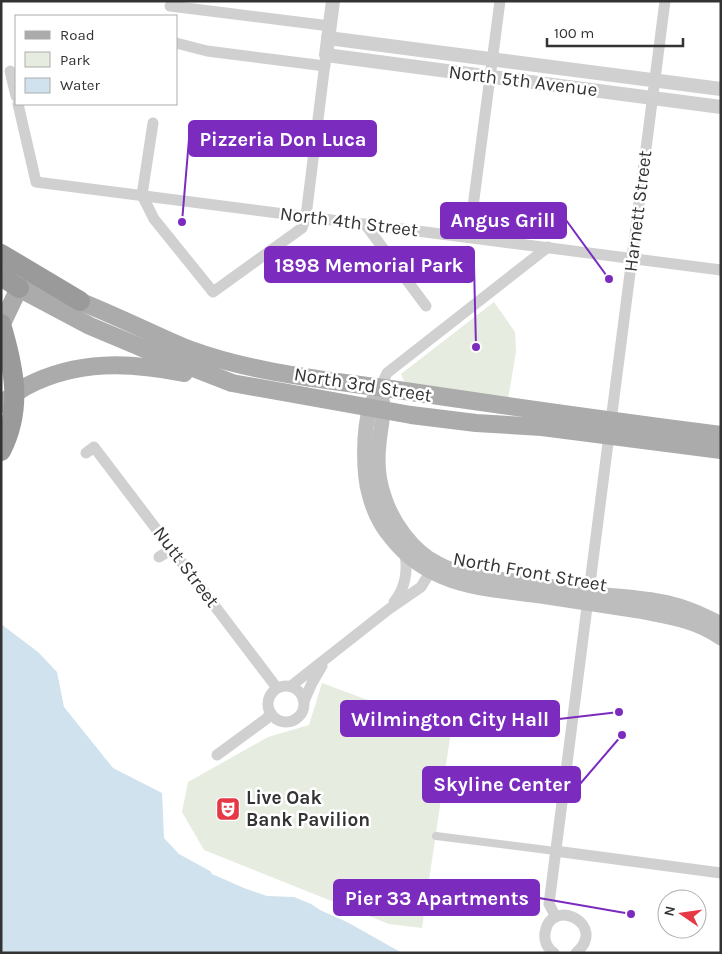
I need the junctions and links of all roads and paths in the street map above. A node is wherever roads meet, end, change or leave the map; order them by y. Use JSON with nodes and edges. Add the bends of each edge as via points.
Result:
{"nodes":[{"id":1,"x":333,"y":1,"type":"edge"},
{"id":2,"x":500,"y":1,"type":"edge"},
{"id":3,"x":665,"y":1,"type":"edge"},
{"id":4,"x":169,"y":8,"type":"edge"},
{"id":5,"x":329,"y":32,"type":"junction"},
{"id":6,"x":178,"y":44,"type":"edge"},
{"id":7,"x":492,"y":59,"type":"junction"},
{"id":8,"x":325,"y":61,"type":"junction"},
{"id":9,"x":10,"y":70,"type":"dead end"},
{"id":10,"x":489,"y":77,"type":"junction"},
{"id":11,"x":654,"y":81,"type":"junction"},
{"id":12,"x":721,"y":90,"type":"edge"},
{"id":13,"x":15,"y":92,"type":"edge"},
{"id":14,"x":652,"y":97,"type":"junction"},
{"id":15,"x":18,"y":105,"type":"edge"},
{"id":16,"x":721,"y":107,"type":"edge"},
{"id":17,"x":153,"y":123,"type":"dead end"},
{"id":18,"x":142,"y":195,"type":"junction"},
{"id":19,"x":306,"y":216,"type":"junction"},
{"id":20,"x":365,"y":224,"type":"junction"},
{"id":21,"x":469,"y":237,"type":"junction"},
{"id":22,"x":548,"y":247,"type":"junction"},
{"id":23,"x":1,"y":254,"type":"edge"},
{"id":24,"x":632,"y":258,"type":"junction"},
{"id":25,"x":721,"y":270,"type":"edge"},
{"id":26,"x":1,"y":276,"type":"edge"},
{"id":27,"x":19,"y":288,"type":"junction"},
{"id":28,"x":80,"y":300,"type":"junction"},
{"id":29,"x":426,"y":306,"type":"dead end"},
{"id":30,"x":1,"y":325,"type":"edge"},
{"id":31,"x":232,"y":383,"type":"junction"},
{"id":32,"x":380,"y":388,"type":"junction"},
{"id":33,"x":1,"y":404,"type":"edge"},
{"id":34,"x":377,"y":410,"type":"junction"},
{"id":35,"x":610,"y":428,"type":"junction"},
{"id":36,"x":721,"y":435,"type":"edge"},
{"id":37,"x":90,"y":450,"type":"dead end"},
{"id":38,"x":721,"y":450,"type":"edge"},
{"id":39,"x":1,"y":451,"type":"edge"},
{"id":40,"x":172,"y":548,"type":"junction"},
{"id":41,"x":404,"y":555,"type":"junction"},
{"id":42,"x":159,"y":558,"type":"dead end"},
{"id":43,"x":433,"y":568,"type":"junction"},
{"id":44,"x":588,"y":598,"type":"junction"},
{"id":45,"x":389,"y":609,"type":"junction"},
{"id":46,"x":721,"y":624,"type":"edge"},
{"id":47,"x":721,"y":638,"type":"edge"},
{"id":48,"x":325,"y":660,"type":"junction"},
{"id":49,"x":292,"y":686,"type":"junction"},
{"id":50,"x":277,"y":688,"type":"junction"},
{"id":51,"x":304,"y":701,"type":"junction"},
{"id":52,"x":271,"y":713,"type":"junction"},
{"id":53,"x":217,"y":755,"type":"dead end"},
{"id":54,"x":436,"y":836,"type":"dead end"},
{"id":55,"x":555,"y":851,"type":"junction"},
{"id":56,"x":721,"y":873,"type":"edge"},
{"id":57,"x":556,"y":917,"type":"junction"},
{"id":58,"x":554,"y":953,"type":"edge"},
{"id":59,"x":576,"y":953,"type":"edge"}],
"edges":[{"from":1,"to":5,"type":"street"},
{"from":2,"to":7,"type":"street"},
{"from":3,"to":11,"type":"street","name":"Harnett Street"},
{"from":4,"to":5,"type":"street"},
{"from":5,"to":7,"type":"street","name":"North 5th Avenue"},
{"from":5,"to":8,"type":"street"},
{"from":6,"to":8,"type":"street","via":[[202,51]]},
{"from":7,"to":10,"type":"street"},
{"from":7,"to":11,"type":"street","name":"North 5th Avenue"},
{"from":8,"to":10,"type":"street","name":"North 5th Avenue"},
{"from":8,"to":19,"type":"street"},
{"from":9,"to":13,"type":"street"},
{"from":10,"to":14,"type":"street","name":"North 5th Avenue"},
{"from":10,"to":21,"type":"street"},
{"from":11,"to":12,"type":"street","name":"North 5th Avenue"},
{"from":11,"to":14,"type":"street","name":"Harnett Street"},
{"from":14,"to":16,"type":"street","name":"North 5th Avenue"},
{"from":14,"to":24,"type":"street","name":"Harnett Street"},
{"from":15,"to":18,"type":"street","name":"North 4th Street","via":[[36,182]]},
{"from":17,"to":18,"type":"street"},
{"from":18,"to":19,"type":"street","name":"North 4th Street"},
{"from":18,"to":19,"type":"street","via":[[154,219],[213,292],[302,228]]},
{"from":19,"to":20,"type":"street","name":"North 4th Street"},
{"from":20,"to":21,"type":"street","name":"North 4th Street"},
{"from":20,"to":29,"type":"street"},
{"from":21,"to":22,"type":"street","name":"North 4th Street"},
{"from":22,"to":24,"type":"street","name":"North 4th Street"},
{"from":22,"to":32,"type":"street","via":[[387,373]]},
{"from":23,"to":28,"type":"highway"},
{"from":24,"to":25,"type":"street","name":"North 4th Street"},
{"from":24,"to":35,"type":"street","name":"Harnett Street"},
{"from":26,"to":27,"type":"highway"},
{"from":27,"to":28,"type":"main road","name":"North 3rd Street","via":[[30,286]]},
{"from":27,"to":30,"type":"main road"},
{"from":27,"to":31,"type":"main road","name":"North 3rd Street","via":[[90,326]]},
{"from":28,"to":32,"type":"main road","name":"North 3rd Street","via":[[190,350],[247,367]]},
{"from":30,"to":39,"type":"highway","via":[[15,379],[12,418]]},
{"from":31,"to":33,"type":"main road","via":[[136,365],[106,364],[53,375],[26,387]]},
{"from":31,"to":34,"type":"main road","name":"North 3rd Street"},
{"from":32,"to":34,"type":"main road","name":"North Front Street"},
{"from":32,"to":35,"type":"main road","name":"North 3rd Street"},
{"from":34,"to":35,"type":"main road","name":"North 3rd Street","via":[[476,423]]},
{"from":34,"to":41,"type":"main road","name":"North Front Street","via":[[365,453],[366,485],[385,531]]},
{"from":34,"to":43,"type":"main road","name":"North Front Street","via":[[378,461],[384,496],[404,534]]},
{"from":35,"to":36,"type":"main road","name":"North 3rd Street"},
{"from":35,"to":38,"type":"main road","name":"North 3rd Street"},
{"from":35,"to":44,"type":"street","name":"Harnett Street"},
{"from":37,"to":40,"type":"street","name":"Nutt Street"},
{"from":40,"to":42,"type":"street"},
{"from":40,"to":50,"type":"street","name":"Nutt Street"},
{"from":41,"to":43,"type":"main road","name":"North Front Street"},
{"from":41,"to":45,"type":"street","via":[[405,578],[400,595]]},
{"from":43,"to":44,"type":"main road","name":"North Front Street","via":[[471,586]]},
{"from":43,"to":45,"type":"street","via":[[421,587]]},
{"from":44,"to":46,"type":"main road","name":"North Front Street","via":[[669,603]]},
{"from":44,"to":47,"type":"main road","name":"North Front Street","via":[[677,618]]},
{"from":44,"to":55,"type":"street","name":"Harnett Street"},
{"from":45,"to":48,"type":"street"},
{"from":48,"to":49,"type":"street"},
{"from":48,"to":51,"type":"street"},
{"from":49,"to":50,"type":"street"},
{"from":49,"to":51,"type":"street","via":[[302,694]]},
{"from":50,"to":52,"type":"street","via":[[268,701]]},
{"from":51,"to":52,"type":"street","via":[[298,718],[287,722],[280,721]]},
{"from":52,"to":53,"type":"street"},
{"from":54,"to":55,"type":"street"},
{"from":55,"to":56,"type":"street"},
{"from":55,"to":57,"type":"street","name":"Harnett Street","via":[[549,904]]},
{"from":57,"to":58,"type":"street","via":[[548,924],[544,936]]},
{"from":57,"to":59,"type":"street","via":[[570,915],[582,923],[586,936]]}]}
